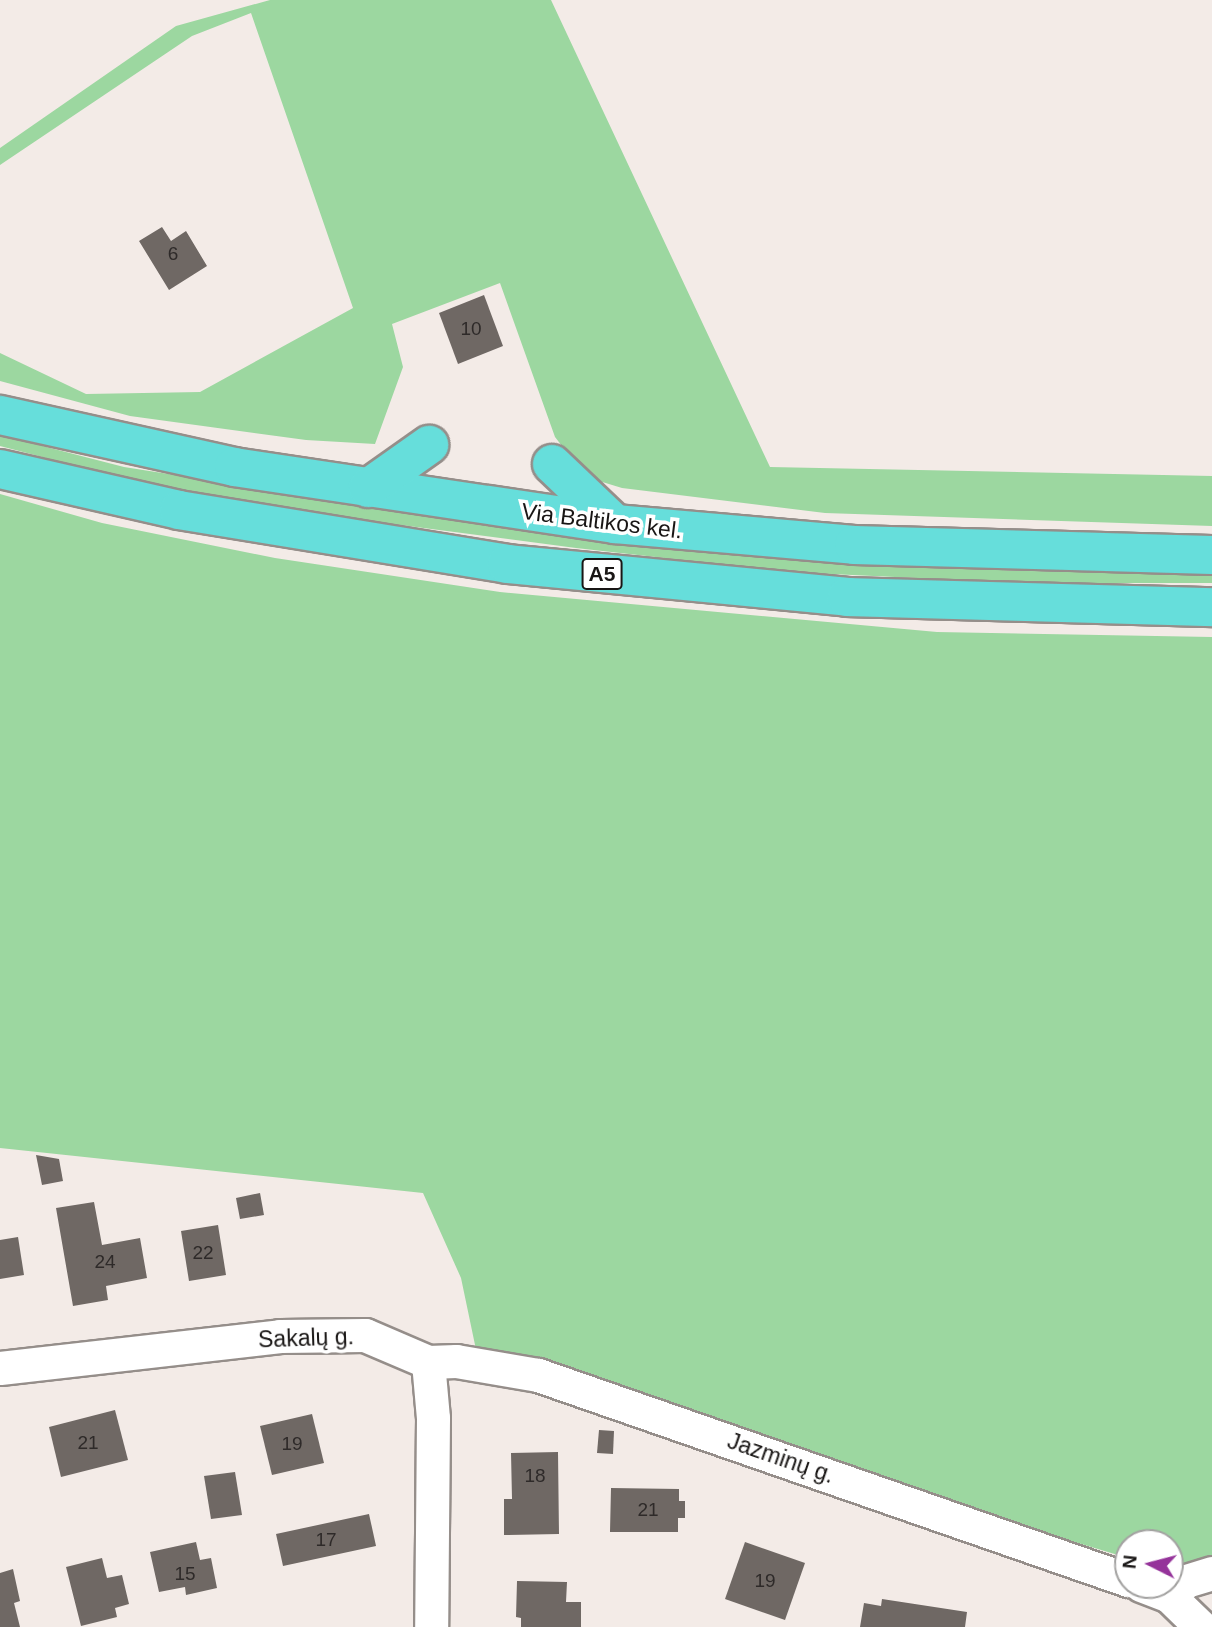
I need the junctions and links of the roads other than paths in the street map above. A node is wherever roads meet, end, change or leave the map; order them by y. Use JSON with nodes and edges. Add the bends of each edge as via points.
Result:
{"nodes":[{"id":1,"x":0,"y":415,"type":"edge"},
{"id":2,"x":429,"y":445,"type":"dead end"},
{"id":3,"x":552,"y":464,"type":"dead end"},
{"id":4,"x":0,"y":469,"type":"edge"},
{"id":5,"x":368,"y":488,"type":"junction"},
{"id":6,"x":615,"y":524,"type":"junction"},
{"id":7,"x":1212,"y":555,"type":"edge"},
{"id":8,"x":1212,"y":607,"type":"edge"},
{"id":9,"x":428,"y":1362,"type":"junction"},
{"id":10,"x":0,"y":1368,"type":"edge"},
{"id":11,"x":1212,"y":1573,"type":"edge"},
{"id":12,"x":1114,"y":1575,"type":"edge"},
{"id":13,"x":1184,"y":1581,"type":"edge"},
{"id":14,"x":1166,"y":1599,"type":"edge"},
{"id":15,"x":431,"y":1627,"type":"edge"},
{"id":16,"x":1201,"y":1627,"type":"edge"}],
"edges":[{"from":1,"to":5,"type":"highway","name":"Via Baltikos kel.","number":"A5","via":[[166,454]]},
{"from":2,"to":5,"type":"highway"},
{"from":3,"to":6,"type":"highway"},
{"from":4,"to":8,"type":"highway","number":"A5","via":[[179,510],[508,564],[847,597]]},
{"from":5,"to":6,"type":"highway","name":"Via Baltikos kel.","number":"A5"},
{"from":6,"to":7,"type":"highway","name":"Via Baltikos kel.","number":"A5","via":[[854,545]]},
{"from":9,"to":10,"type":"street","name":"Sakalų g.","via":[[365,1335],[341,1335],[281,1336]]},
{"from":9,"to":12,"type":"street","name":"Jazminų g.","via":[[456,1361],[538,1374]]},
{"from":9,"to":15,"type":"street","via":[[433,1418]]},
{"from":11,"to":13,"type":"street"},
{"from":14,"to":16,"type":"street"}]}
